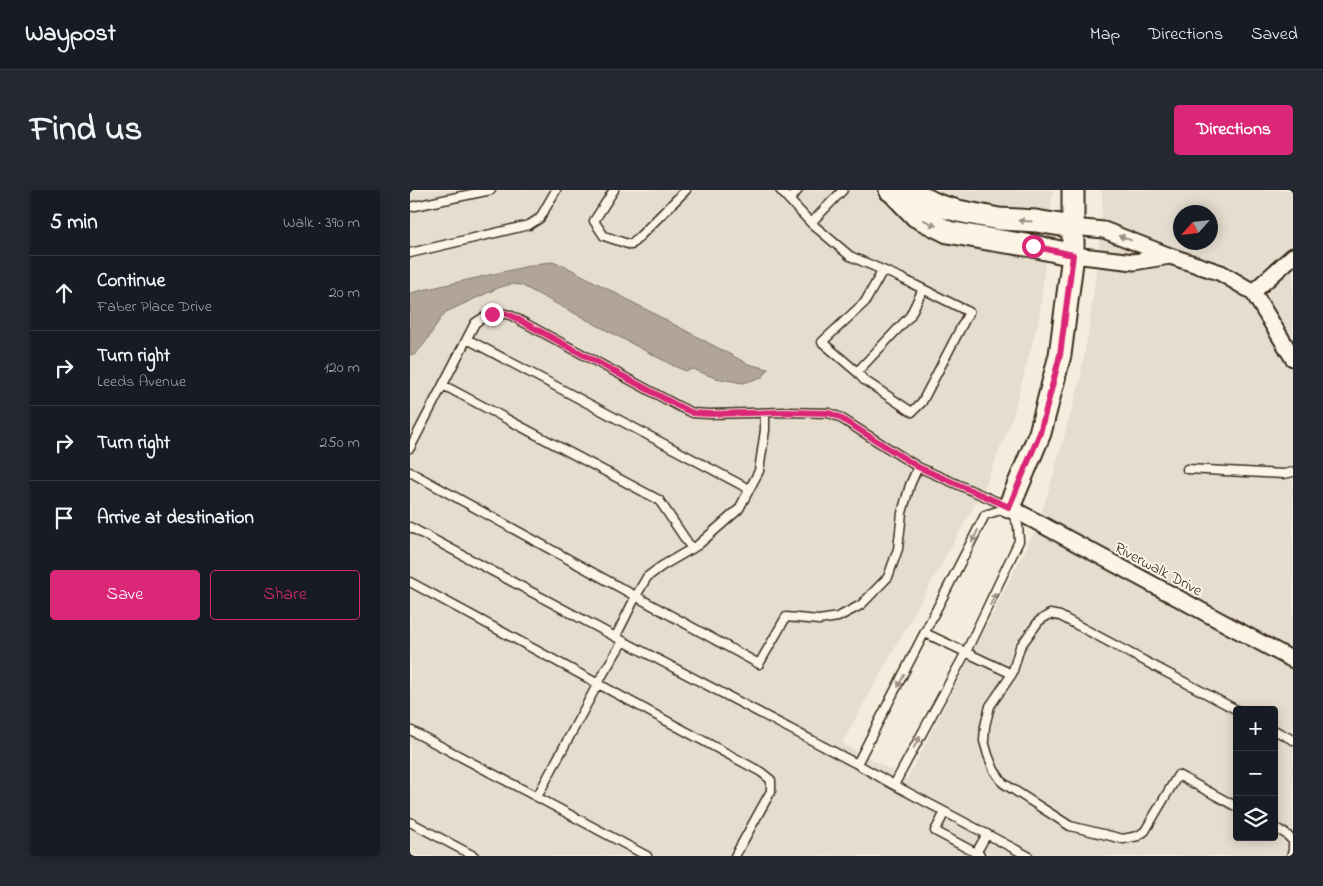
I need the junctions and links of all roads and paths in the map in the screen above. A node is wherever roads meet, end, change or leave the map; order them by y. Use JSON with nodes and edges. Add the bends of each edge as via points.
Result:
{"nodes":[{"id":1,"x":491,"y":190,"type":"edge"},
{"id":2,"x":556,"y":190,"type":"edge"},
{"id":3,"x":614,"y":190,"type":"edge"},
{"id":4,"x":686,"y":190,"type":"edge"},
{"id":5,"x":780,"y":190,"type":"edge"},
{"id":6,"x":798,"y":190,"type":"edge"},
{"id":7,"x":843,"y":190,"type":"edge"},
{"id":8,"x":1073,"y":190,"type":"edge"},
{"id":9,"x":892,"y":191,"type":"edge"},
{"id":10,"x":789,"y":200,"type":"junction"},
{"id":11,"x":410,"y":207,"type":"edge"},
{"id":12,"x":811,"y":223,"type":"junction"},
{"id":13,"x":1073,"y":228,"type":"junction"},
{"id":14,"x":410,"y":253,"type":"edge"},
{"id":15,"x":1073,"y":255,"type":"junction"},
{"id":16,"x":1170,"y":256,"type":"junction"},
{"id":17,"x":1293,"y":256,"type":"edge"},
{"id":18,"x":883,"y":270,"type":"junction"},
{"id":19,"x":923,"y":289,"type":"junction"},
{"id":20,"x":1253,"y":292,"type":"junction"},
{"id":21,"x":467,"y":339,"type":"junction"},
{"id":22,"x":1293,"y":358,"type":"edge"},
{"id":23,"x":858,"y":372,"type":"junction"},
{"id":24,"x":443,"y":385,"type":"junction"},
{"id":25,"x":765,"y":412,"type":"junction"},
{"id":26,"x":410,"y":448,"type":"edge"},
{"id":27,"x":918,"y":467,"type":"junction"},
{"id":28,"x":1187,"y":469,"type":"dead end"},
{"id":29,"x":410,"y":472,"type":"edge"},
{"id":30,"x":1293,"y":472,"type":"edge"},
{"id":31,"x":749,"y":489,"type":"junction"},
{"id":32,"x":1009,"y":507,"type":"junction"},
{"id":33,"x":410,"y":527,"type":"edge"},
{"id":34,"x":692,"y":549,"type":"junction"},
{"id":35,"x":410,"y":582,"type":"edge"},
{"id":36,"x":636,"y":596,"type":"junction"},
{"id":37,"x":925,"y":633,"type":"junction"},
{"id":38,"x":616,"y":636,"type":"junction"},
{"id":39,"x":623,"y":641,"type":"junction"},
{"id":40,"x":966,"y":652,"type":"junction"},
{"id":41,"x":1293,"y":660,"type":"edge"},
{"id":42,"x":1012,"y":674,"type":"junction"},
{"id":43,"x":598,"y":684,"type":"junction"},
{"id":44,"x":1233,"y":708,"type":"edge"},
{"id":45,"x":410,"y":730,"type":"edge"},
{"id":46,"x":1278,"y":732,"type":"edge"},
{"id":47,"x":1293,"y":740,"type":"edge"},
{"id":48,"x":857,"y":764,"type":"junction"},
{"id":49,"x":894,"y":785,"type":"junction"},
{"id":50,"x":537,"y":797,"type":"junction"},
{"id":51,"x":1233,"y":805,"type":"edge"},
{"id":52,"x":945,"y":812,"type":"junction"},
{"id":53,"x":410,"y":822,"type":"edge"},
{"id":54,"x":1278,"y":829,"type":"edge"},
{"id":55,"x":987,"y":834,"type":"junction"},
{"id":56,"x":979,"y":855,"type":"edge"},
{"id":57,"x":474,"y":856,"type":"edge"},
{"id":58,"x":647,"y":856,"type":"edge"},
{"id":59,"x":734,"y":856,"type":"edge"},
{"id":60,"x":1028,"y":856,"type":"edge"},
{"id":61,"x":1291,"y":856,"type":"edge"}],
"edges":[{"from":1,"to":11,"type":"lane"},
{"from":2,"to":14,"type":"lane","via":[[540,218],[529,225]]},
{"from":3,"to":4,"type":"lane","via":[[594,220],[604,236],[631,245]]},
{"from":5,"to":10,"type":"lane"},
{"from":6,"to":10,"type":"lane"},
{"from":7,"to":12,"type":"lane"},
{"from":8,"to":13,"type":"street"},
{"from":13,"to":9,"type":"street","one_way":true,"via":[[958,211],[919,196]]},
{"from":9,"to":15,"type":"street","one_way":true,"via":[[916,216],[948,232]]},
{"from":10,"to":12,"type":"lane"},
{"from":12,"to":18,"type":"lane","via":[[850,256]]},
{"from":13,"to":15,"type":"street"},
{"from":16,"to":13,"type":"street","one_way":true,"via":[[1104,230]]},
{"from":15,"to":16,"type":"street","via":[[1134,262]]},
{"from":15,"to":32,"type":"street","via":[[1060,355],[1040,433]]},
{"from":16,"to":20,"type":"street","via":[[1221,272]]},
{"from":17,"to":20,"type":"street"},
{"from":18,"to":19,"type":"lane"},
{"from":18,"to":23,"type":"lane","via":[[865,302],[822,342]]},
{"from":19,"to":23,"type":"lane","via":[[910,316]]},
{"from":19,"to":23,"type":"lane","via":[[968,312],[922,402],[912,412],[864,380]]},
{"from":20,"to":22,"type":"street"},
{"from":21,"to":24,"type":"lane"},
{"from":21,"to":25,"type":"lane","via":[[482,318],[501,312],[693,413]]},
{"from":21,"to":31,"type":"lane"},
{"from":24,"to":26,"type":"lane"},
{"from":24,"to":34,"type":"lane","via":[[659,500]]},
{"from":25,"to":27,"type":"lane","via":[[829,413]]},
{"from":25,"to":31,"type":"lane","via":[[759,471]]},
{"from":27,"to":32,"type":"lane"},
{"from":27,"to":36,"type":"lane","via":[[902,513],[898,549],[888,577],[861,605],[838,617],[819,620],[786,617],[760,664]]},
{"from":28,"to":30,"type":"lane"},
{"from":29,"to":36,"type":"lane"},
{"from":31,"to":34,"type":"lane","via":[[739,509]]},
{"from":32,"to":37,"type":"lane","one_way":true,"via":[[985,515]]},
{"from":40,"to":32,"type":"lane","one_way":true,"via":[[1019,541],[1018,525]]},
{"from":32,"to":41,"type":"street","name":"Riverwalk Drive"},
{"from":33,"to":38,"type":"lane"},
{"from":34,"to":36,"type":"lane","via":[[647,577]]},
{"from":35,"to":43,"type":"lane"},
{"from":36,"to":38,"type":"lane"},
{"from":37,"to":40,"type":"lane"},
{"from":37,"to":48,"type":"lane","one_way":true},
{"from":38,"to":39,"type":"lane"},
{"from":39,"to":43,"type":"lane"},
{"from":39,"to":48,"type":"lane"},
{"from":40,"to":42,"type":"lane"},
{"from":49,"to":40,"type":"lane","one_way":true},
{"from":42,"to":44,"type":"lane","via":[[1020,647],[1039,621],[1050,614],[1060,616]]},
{"from":42,"to":51,"type":"lane","via":[[990,706],[984,741],[988,755],[1003,782],[1070,826],[1124,839],[1138,836],[1145,831],[1178,775]]},
{"from":43,"to":50,"type":"lane"},
{"from":43,"to":59,"type":"lane","via":[[762,772],[771,780],[771,791]]},
{"from":45,"to":50,"type":"lane"},
{"from":46,"to":47,"type":"lane"},
{"from":48,"to":49,"type":"lane"},
{"from":49,"to":52,"type":"lane"},
{"from":50,"to":58,"type":"lane"},
{"from":52,"to":55,"type":"lane"},
{"from":52,"to":56,"type":"lane","via":[[935,831]]},
{"from":53,"to":57,"type":"lane"},
{"from":54,"to":61,"type":"lane","via":[[1293,841]]},
{"from":55,"to":56,"type":"lane"},
{"from":55,"to":60,"type":"lane"}]}
